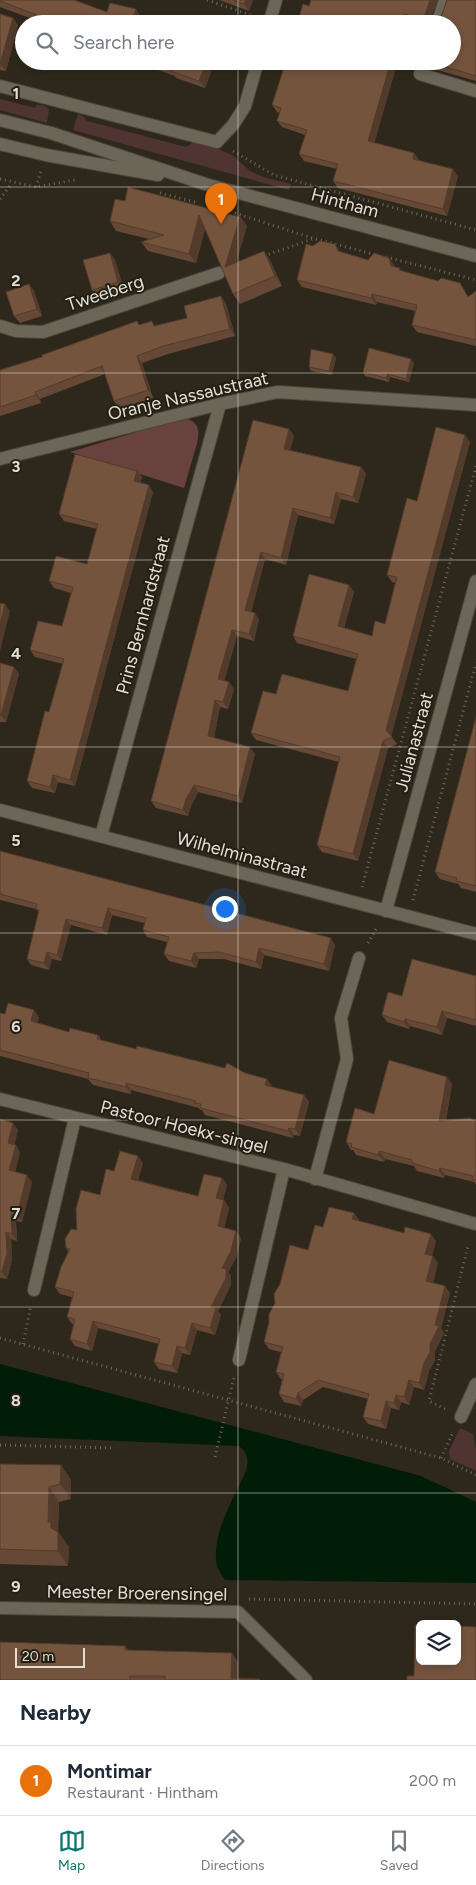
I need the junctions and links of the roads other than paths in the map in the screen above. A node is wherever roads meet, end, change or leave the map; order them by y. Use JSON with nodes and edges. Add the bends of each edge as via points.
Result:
{"nodes":[{"id":1,"x":276,"y":0,"type":"edge"},
{"id":2,"x":444,"y":0,"type":"edge"},
{"id":3,"x":271,"y":15,"type":"edge"},
{"id":4,"x":440,"y":15,"type":"edge"},
{"id":5,"x":255,"y":70,"type":"edge"},
{"id":6,"x":421,"y":70,"type":"edge"},
{"id":7,"x":0,"y":86,"type":"edge"},
{"id":8,"x":476,"y":91,"type":"edge"},
{"id":9,"x":0,"y":120,"type":"edge"},
{"id":10,"x":0,"y":144,"type":"edge"},
{"id":11,"x":205,"y":184,"type":"junction"},
{"id":12,"x":476,"y":256,"type":"edge"},
{"id":13,"x":219,"y":273,"type":"edge"},
{"id":14,"x":0,"y":326,"type":"edge"},
{"id":15,"x":220,"y":404,"type":"junction"},
{"id":16,"x":476,"y":405,"type":"edge"},
{"id":17,"x":0,"y":459,"type":"edge"},
{"id":18,"x":476,"y":581,"type":"edge"},
{"id":19,"x":0,"y":810,"type":"edge"},
{"id":20,"x":101,"y":836,"type":"junction"},
{"id":21,"x":386,"y":911,"type":"junction"},
{"id":22,"x":476,"y":934,"type":"edge"},
{"id":23,"x":359,"y":958,"type":"road end"},
{"id":24,"x":0,"y":1099,"type":"edge"},
{"id":25,"x":75,"y":1118,"type":"junction"},
{"id":26,"x":284,"y":1169,"type":"junction"},
{"id":27,"x":315,"y":1179,"type":"junction"},
{"id":28,"x":476,"y":1224,"type":"edge"},
{"id":29,"x":34,"y":1290,"type":"road end"},
{"id":30,"x":239,"y":1360,"type":"road end"},
{"id":31,"x":476,"y":1384,"type":"edge"},
{"id":32,"x":461,"y":1417,"type":"road end"},
{"id":33,"x":0,"y":1608,"type":"edge"},
{"id":34,"x":306,"y":1680,"type":"edge"}],
"edges":[{"from":1,"to":3,"type":"street"},
{"from":2,"to":4,"type":"street"},
{"from":5,"to":7,"type":"street","via":[[245,106],[234,125],[217,142]]},
{"from":6,"to":8,"type":"street","via":[[420,74]]},
{"from":9,"to":11,"type":"street","name":"Hintham","via":[[51,133]]},
{"from":10,"to":11,"type":"street","name":"Hintham"},
{"from":11,"to":12,"type":"street","name":"Hintham"},
{"from":13,"to":14,"type":"street","name":"Tweeberg","via":[[43,332],[16,331]]},
{"from":15,"to":16,"type":"street","name":"Oranje Nassaustraat","via":[[278,392]]},
{"from":15,"to":17,"type":"street","name":"Oranje Nassaustraat"},
{"from":15,"to":20,"type":"street","name":"Prins Bernhardstraat"},
{"from":18,"to":21,"type":"street","name":"Julianastraat"},
{"from":19,"to":20,"type":"street","name":"Wilhelminastraat"},
{"from":20,"to":21,"type":"street","name":"Wilhelminastraat"},
{"from":21,"to":22,"type":"street","name":"Wilhelminastraat"},
{"from":23,"to":27,"type":"street","via":[[341,1018],[347,1059]]},
{"from":24,"to":25,"type":"street","name":"Pastoor Hoekx-singel"},
{"from":25,"to":26,"type":"street","name":"Pastoor Hoekx-singel"},
{"from":25,"to":29,"type":"street","name":"Pastoor Hoekx-singel"},
{"from":26,"to":27,"type":"street","name":"Pastoor Hoekx-singel"},
{"from":26,"to":30,"type":"street","name":"Pastoor Hoekx-singel"},
{"from":27,"to":28,"type":"street","name":"Pastoor Hoekx-singel"},
{"from":31,"to":32,"type":"street"},
{"from":33,"to":34,"type":"street","name":"Meester Broerensingel","via":[[238,1612]]}]}
